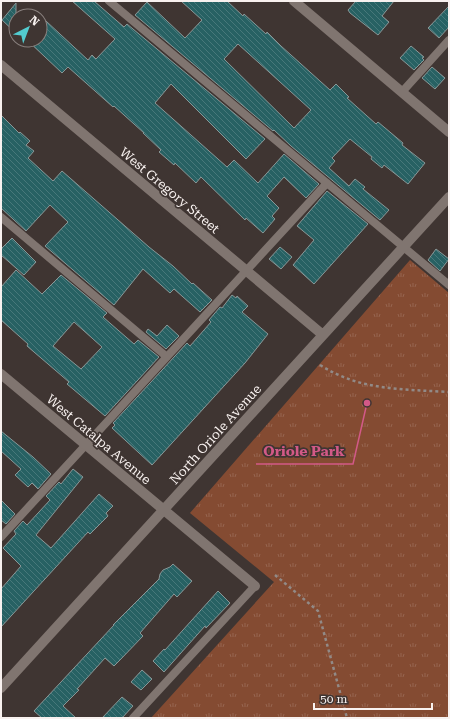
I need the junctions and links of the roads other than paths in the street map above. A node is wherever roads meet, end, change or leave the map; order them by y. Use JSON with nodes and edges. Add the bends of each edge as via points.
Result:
{"nodes":[{"id":1,"x":109,"y":1,"type":"edge"},
{"id":2,"x":296,"y":2,"type":"edge"},
{"id":3,"x":449,"y":40,"type":"edge"},
{"id":4,"x":1,"y":65,"type":"edge"},
{"id":5,"x":402,"y":92,"type":"junction"},
{"id":6,"x":449,"y":132,"type":"edge"},
{"id":7,"x":327,"y":183,"type":"junction"},
{"id":8,"x":449,"y":197,"type":"edge"},
{"id":9,"x":1,"y":218,"type":"edge"},
{"id":10,"x":403,"y":247,"type":"junction"},
{"id":11,"x":246,"y":271,"type":"junction"},
{"id":12,"x":449,"y":286,"type":"edge"},
{"id":13,"x":323,"y":336,"type":"junction"},
{"id":14,"x":167,"y":357,"type":"junction"},
{"id":15,"x":1,"y":374,"type":"edge"},
{"id":16,"x":86,"y":445,"type":"junction"},
{"id":17,"x":164,"y":510,"type":"junction"},
{"id":18,"x":2,"y":533,"type":"edge"},
{"id":19,"x":255,"y":586,"type":"joint"},
{"id":20,"x":2,"y":686,"type":"edge"},
{"id":21,"x":133,"y":718,"type":"edge"}],
"edges":[{"from":1,"to":7,"type":"lane"},
{"from":2,"to":5,"type":"street"},
{"from":3,"to":5,"type":"lane"},
{"from":4,"to":11,"type":"street","name":"West Gregory Street"},
{"from":5,"to":6,"type":"street"},
{"from":7,"to":10,"type":"lane"},
{"from":7,"to":11,"type":"lane"},
{"from":8,"to":10,"type":"street","name":"North Oriole Avenue"},
{"from":9,"to":14,"type":"lane"},
{"from":10,"to":12,"type":"lane"},
{"from":10,"to":13,"type":"street","name":"North Oriole Avenue"},
{"from":11,"to":13,"type":"street","name":"West Gregory Street"},
{"from":11,"to":14,"type":"lane"},
{"from":13,"to":17,"type":"street","name":"North Oriole Avenue"},
{"from":14,"to":16,"type":"lane"},
{"from":15,"to":16,"type":"street","name":"West Catalpa Avenue"},
{"from":16,"to":17,"type":"street","name":"West Catalpa Avenue"},
{"from":16,"to":18,"type":"lane"},
{"from":17,"to":19,"type":"street","name":"West Catalpa Avenue"},
{"from":17,"to":20,"type":"street","name":"North Oriole Avenue"},
{"from":19,"to":21,"type":"lane"}]}
